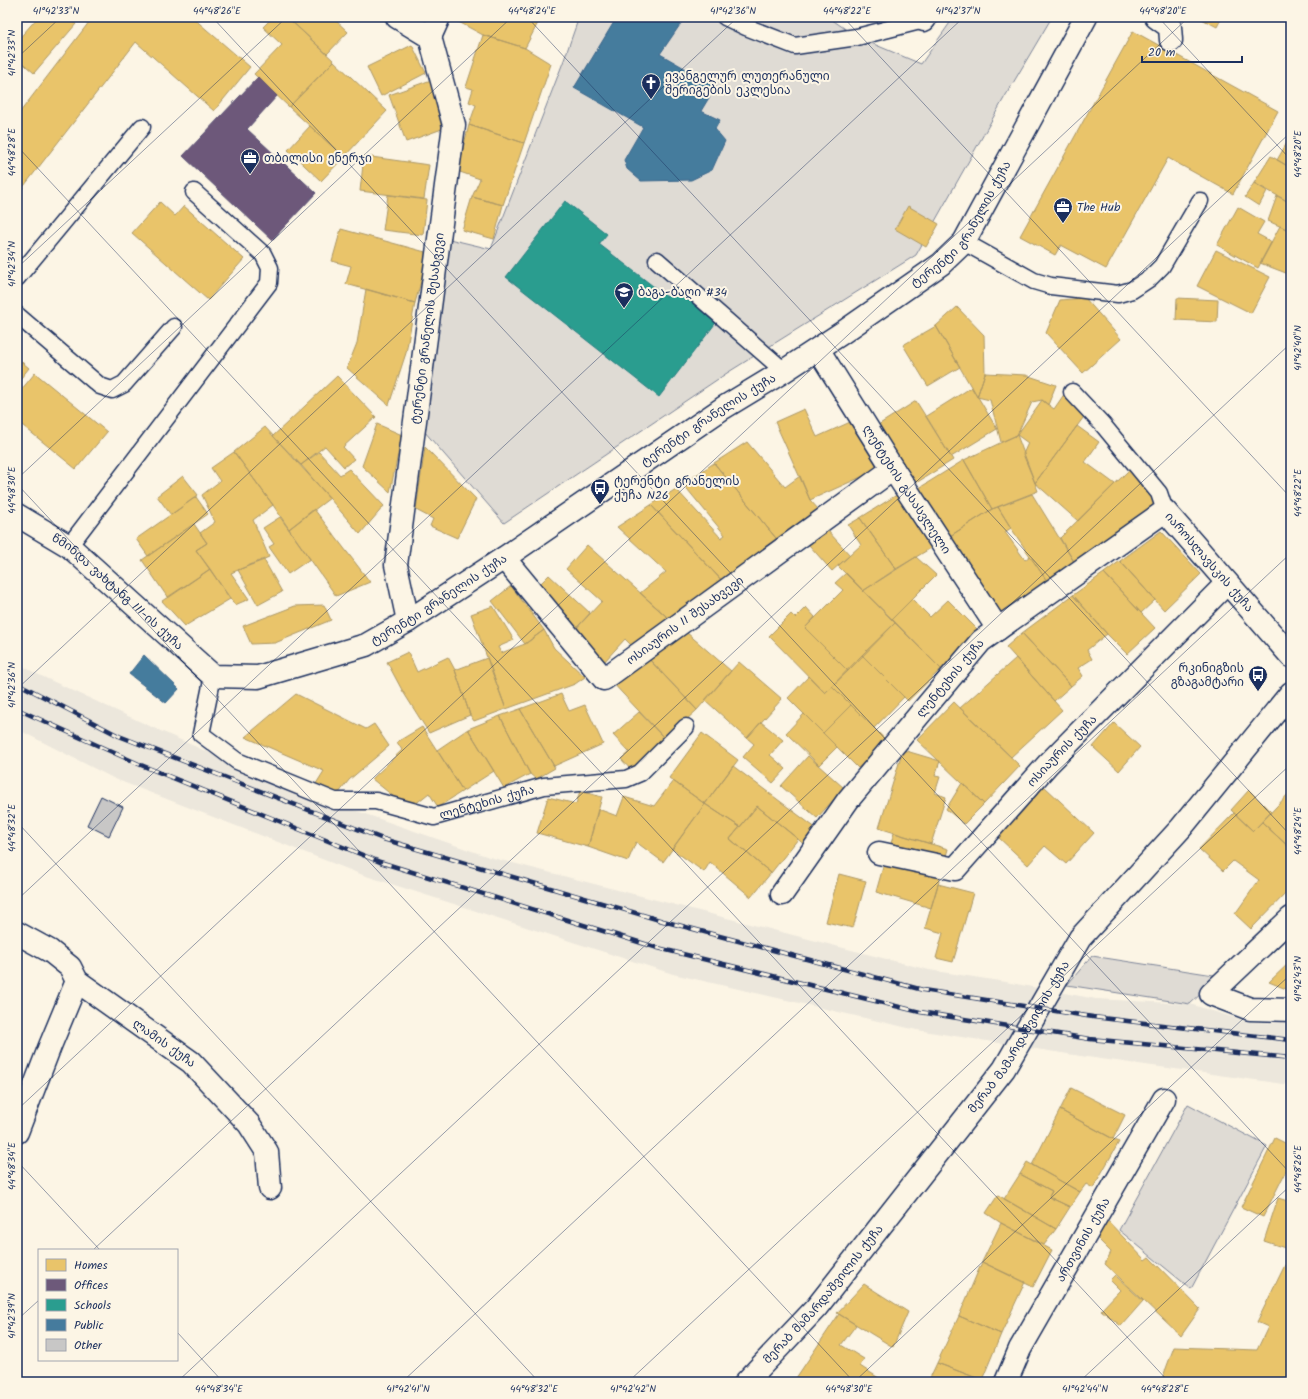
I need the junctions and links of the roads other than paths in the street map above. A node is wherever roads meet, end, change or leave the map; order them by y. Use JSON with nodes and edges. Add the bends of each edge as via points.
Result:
{"nodes":[{"id":1,"x":397,"y":17,"type":"edge"},
{"id":2,"x":439,"y":17,"type":"edge"},
{"id":3,"x":725,"y":17,"type":"edge"},
{"id":4,"x":1086,"y":17,"type":"edge"},
{"id":5,"x":1156,"y":17,"type":"edge"},
{"id":6,"x":923,"y":18,"type":"edge"},
{"id":7,"x":430,"y":37,"type":"junction"},
{"id":8,"x":1171,"y":40,"type":"dead end"},
{"id":9,"x":142,"y":127,"type":"dead end"},
{"id":10,"x":194,"y":192,"type":"dead end"},
{"id":11,"x":1200,"y":201,"type":"dead end"},
{"id":12,"x":964,"y":242,"type":"junction"},
{"id":13,"x":657,"y":260,"type":"dead end"},
{"id":14,"x":17,"y":278,"type":"edge"},
{"id":15,"x":17,"y":315,"type":"edge"},
{"id":16,"x":174,"y":327,"type":"dead end"},
{"id":17,"x":818,"y":349,"type":"junction"},
{"id":18,"x":784,"y":371,"type":"junction"},
{"id":19,"x":1072,"y":392,"type":"dead end"},
{"id":20,"x":893,"y":470,"type":"junction"},
{"id":21,"x":1165,"y":511,"type":"junction"},
{"id":22,"x":17,"y":515,"type":"edge"},
{"id":23,"x":69,"y":546,"type":"junction"},
{"id":24,"x":504,"y":558,"type":"junction"},
{"id":25,"x":1228,"y":583,"type":"junction"},
{"id":26,"x":408,"y":621,"type":"junction"},
{"id":27,"x":998,"y":629,"type":"junction"},
{"id":28,"x":1291,"y":656,"type":"edge"},
{"id":29,"x":213,"y":676,"type":"junction"},
{"id":30,"x":1291,"y":693,"type":"edge"},
{"id":31,"x":686,"y":727,"type":"dead end"},
{"id":32,"x":879,"y":853,"type":"dead end"},
{"id":33,"x":782,"y":894,"type":"dead end"},
{"id":34,"x":1291,"y":918,"type":"edge"},
{"id":35,"x":17,"y":933,"type":"edge"},
{"id":36,"x":76,"y":981,"type":"junction"},
{"id":37,"x":1291,"y":1010,"type":"edge"},
{"id":38,"x":1164,"y":1099,"type":"dead end"},
{"id":39,"x":17,"y":1132,"type":"edge"},
{"id":40,"x":270,"y":1188,"type":"dead end"},
{"id":41,"x":746,"y":1382,"type":"edge"},
{"id":42,"x":1006,"y":1382,"type":"edge"}],
"edges":[{"from":1,"to":7,"type":"street"},
{"from":2,"to":7,"type":"street"},
{"from":3,"to":6,"type":"lane","via":[[795,46],[857,37]]},
{"from":4,"to":12,"type":"street","name":"ტერენტი გრანელის ქუჩა"},
{"from":5,"to":8,"type":"street","via":[[1170,27]]},
{"from":7,"to":26,"type":"street","name":"ტერენტი გრანელის შესახვევი","via":[[454,125],[396,565]]},
{"from":9,"to":14,"type":"lane"},
{"from":10,"to":23,"type":"lane","via":[[263,254],[270,268],[269,283]]},
{"from":11,"to":12,"type":"lane","via":[[1162,266],[1132,290],[1118,294],[1051,286],[1034,281]]},
{"from":12,"to":17,"type":"street","name":"ტერენტი გრანელის ქუჩა","via":[[941,264]]},
{"from":13,"to":18,"type":"lane"},
{"from":15,"to":16,"type":"lane","via":[[100,386],[112,390],[124,384]]},
{"from":17,"to":18,"type":"street","name":"ტერენტი გრანელის ქუჩა"},
{"from":17,"to":20,"type":"street","name":"ლენტეხის გასასვლელი"},
{"from":18,"to":24,"type":"street","name":"ტერენტი გრანელის ქუჩა","via":[[723,408]]},
{"from":19,"to":21,"type":"lane","name":"იაროსლავსკის ქუჩა","via":[[1103,424],[1159,493]]},
{"from":20,"to":24,"type":"street","name":"ოსიაურის II შესახვევი","via":[[604,679]]},
{"from":20,"to":27,"type":"street","name":"ლენტეხის გასასვლელი"},
{"from":21,"to":25,"type":"street","name":"იაროსლავსკის ქუჩა"},
{"from":21,"to":27,"type":"street","name":"ლენტეხის ქუჩა"},
{"from":22,"to":23,"type":"street","name":"წმინდა ვახტანგ III-ის ქუჩა"},
{"from":23,"to":29,"type":"street","name":"წმინდა ვახტანგ III-ის ქუჩა"},
{"from":24,"to":26,"type":"street","name":"ტერენტი გრანელის ქუჩა"},
{"from":25,"to":28,"type":"street","name":"იაროსლავსკის ქუჩა"},
{"from":25,"to":32,"type":"street","name":"ოსიაურის ქუჩა","via":[[1048,764],[955,869]]},
{"from":26,"to":29,"type":"street","name":"ტერენტი გრანელის ქუჩა","via":[[366,646],[258,677]]},
{"from":27,"to":33,"type":"street","name":"ლენტეხის ქუჩა","via":[[981,641],[848,800]]},
{"from":29,"to":31,"type":"lane","name":"ლენტეხის ქუჩა","via":[[201,734],[237,761],[336,801],[376,801],[434,817],[544,786],[626,779],[640,773]]},
{"from":30,"to":41,"type":"street","name":"მერაბ მამარდაშვილის ქუჩა","via":[[1181,828],[1080,938],[1004,1069],[816,1308]]},
{"from":34,"to":37,"type":"street","via":[[1211,994],[1250,1009]]},
{"from":35,"to":36,"type":"street","name":"ლამის ქუჩა","via":[[50,951],[70,967]]},
{"from":36,"to":39,"type":"street"},
{"from":36,"to":40,"type":"street","name":"ლამის ქუჩა","via":[[190,1062],[249,1124],[267,1152]]},
{"from":38,"to":42,"type":"street","name":"ართვინის ქუჩა","via":[[1020,1349]]}]}
